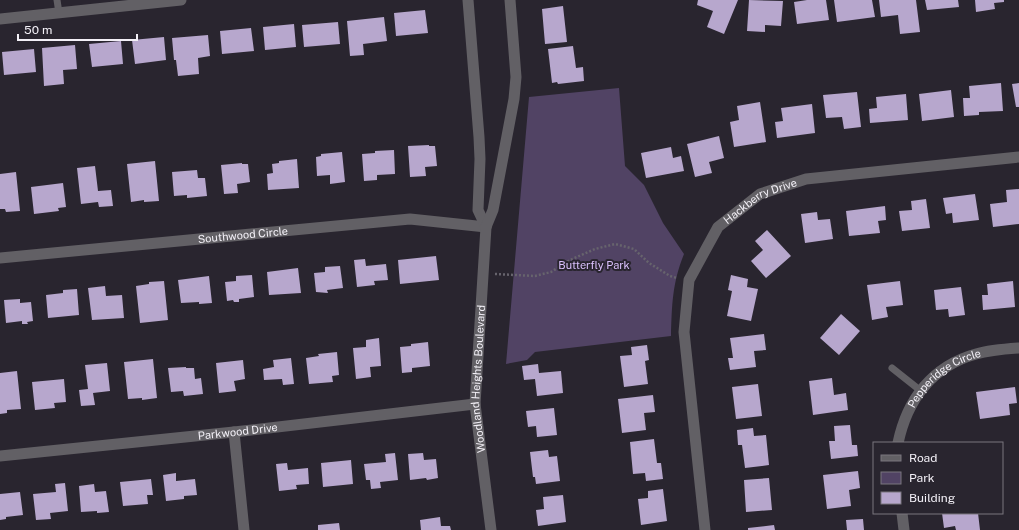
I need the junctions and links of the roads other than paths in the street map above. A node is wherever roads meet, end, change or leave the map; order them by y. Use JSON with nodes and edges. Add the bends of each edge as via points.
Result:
{"nodes":[{"id":1,"x":57,"y":0,"type":"edge"},
{"id":2,"x":181,"y":0,"type":"edge"},
{"id":3,"x":468,"y":0,"type":"edge"},
{"id":4,"x":510,"y":0,"type":"edge"},
{"id":5,"x":59,"y":13,"type":"junction"},
{"id":6,"x":0,"y":19,"type":"edge"},
{"id":7,"x":1019,"y":157,"type":"edge"},
{"id":8,"x":486,"y":226,"type":"junction"},
{"id":9,"x":0,"y":258,"type":"edge"},
{"id":10,"x":1019,"y":348,"type":"edge"},
{"id":11,"x":892,"y":368,"type":"dead end"},
{"id":12,"x":921,"y":390,"type":"junction"},
{"id":13,"x":475,"y":404,"type":"junction"},
{"id":14,"x":234,"y":432,"type":"junction"},
{"id":15,"x":898,"y":442,"type":"edge"},
{"id":16,"x":0,"y":456,"type":"edge"},
{"id":17,"x":902,"y":514,"type":"edge"},
{"id":18,"x":244,"y":530,"type":"edge"},
{"id":19,"x":491,"y":530,"type":"edge"},
{"id":20,"x":705,"y":530,"type":"edge"},
{"id":21,"x":904,"y":530,"type":"edge"}],
"edges":[{"from":1,"to":5,"type":"lane"},
{"from":2,"to":5,"type":"street"},
{"from":3,"to":8,"type":"street","name":"Woodland Heights Boulevard","via":[[480,136],[478,210]]},
{"from":4,"to":8,"type":"street","name":"Woodland Heights Boulevard","via":[[516,61],[514,98],[493,210]]},
{"from":5,"to":6,"type":"street"},
{"from":7,"to":20,"type":"street","name":"Hackberry Drive","via":[[806,179],[760,194],[718,227],[689,280],[684,332]]},
{"from":8,"to":9,"type":"street","name":"Southwood Circle","via":[[410,219]]},
{"from":8,"to":13,"type":"street","name":"Woodland Heights Boulevard"},
{"from":10,"to":12,"type":"street","name":"Pepperidge Circle","via":[[986,351],[958,360],[932,378]]},
{"from":11,"to":12,"type":"lane"},
{"from":12,"to":15,"type":"street","name":"Pepperidge Circle","via":[[905,416]]},
{"from":13,"to":14,"type":"street","name":"Parkwood Drive"},
{"from":13,"to":19,"type":"street","name":"Woodland Heights Boulevard"},
{"from":14,"to":16,"type":"street","name":"Parkwood Drive"},
{"from":14,"to":18,"type":"street"},
{"from":17,"to":21,"type":"street"}]}
